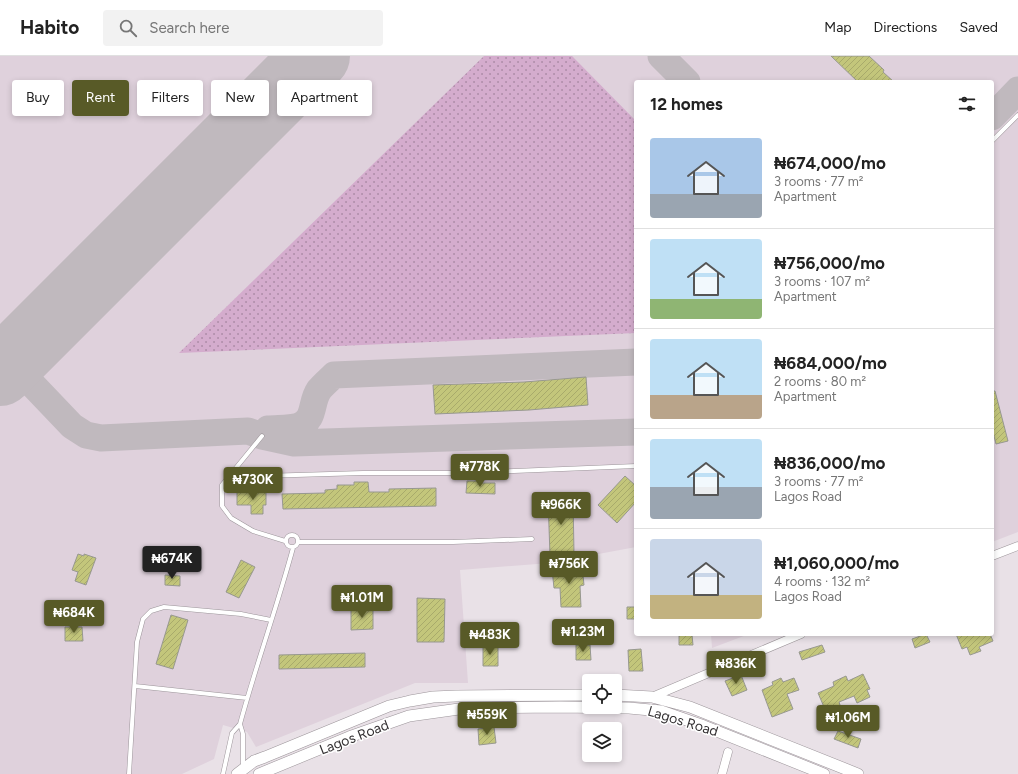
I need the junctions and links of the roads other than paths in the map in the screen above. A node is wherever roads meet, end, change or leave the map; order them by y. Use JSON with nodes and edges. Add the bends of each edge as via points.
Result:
{"nodes":[{"id":1,"x":1018,"y":114,"type":"edge"},
{"id":2,"x":994,"y":139,"type":"edge"},
{"id":3,"x":262,"y":436,"type":"dead end"},
{"id":4,"x":634,"y":466,"type":"edge"},
{"id":5,"x":229,"y":477,"type":"junction"},
{"id":6,"x":532,"y":539,"type":"dead end"},
{"id":7,"x":285,"y":541,"type":"junction"},
{"id":8,"x":299,"y":542,"type":"junction"},
{"id":9,"x":1018,"y":546,"type":"edge"},
{"id":10,"x":293,"y":548,"type":"junction"},
{"id":11,"x":994,"y":555,"type":"edge"},
{"id":12,"x":271,"y":620,"type":"junction"},
{"id":13,"x":796,"y":636,"type":"edge"},
{"id":14,"x":134,"y":686,"type":"junction"},
{"id":15,"x":582,"y":695,"type":"edge"},
{"id":16,"x":622,"y":695,"type":"edge"},
{"id":17,"x":652,"y":697,"type":"junction"},
{"id":18,"x":247,"y":698,"type":"junction"},
{"id":19,"x":240,"y":724,"type":"junction"},
{"id":20,"x":728,"y":752,"type":"dead end"},
{"id":21,"x":240,"y":772,"type":"edge"},
{"id":22,"x":129,"y":774,"type":"edge"},
{"id":23,"x":223,"y":774,"type":"edge"},
{"id":24,"x":259,"y":774,"type":"edge"},
{"id":25,"x":722,"y":774,"type":"edge"},
{"id":26,"x":824,"y":774,"type":"edge"},
{"id":27,"x":858,"y":774,"type":"edge"}],
"edges":[{"from":1,"to":2,"type":"lane"},
{"from":3,"to":5,"type":"lane"},
{"from":4,"to":5,"type":"lane","via":[[465,473]]},
{"from":5,"to":7,"type":"lane","via":[[222,485],[222,506],[231,518],[253,531]]},
{"from":6,"to":8,"type":"lane"},
{"from":7,"to":8,"type":"lane","via":[[288,536],[294,535]]},
{"from":7,"to":10,"type":"lane","via":[[287,546]]},
{"from":8,"to":10,"type":"lane"},
{"from":9,"to":11,"type":"street"},
{"from":10,"to":12,"type":"lane"},
{"from":12,"to":14,"type":"lane","via":[[241,614],[186,609],[164,608],[151,612],[143,619],[137,642]]},
{"from":12,"to":18,"type":"lane"},
{"from":13,"to":17,"type":"street"},
{"from":14,"to":18,"type":"lane"},
{"from":14,"to":22,"type":"lane"},
{"from":15,"to":21,"type":"main road","name":"Lagos Road","via":[[456,696],[410,701],[389,706],[254,761]]},
{"from":16,"to":17,"type":"main road","name":"Lagos Road"},
{"from":17,"to":27,"type":"main road","name":"Lagos Road","via":[[704,712]]},
{"from":18,"to":19,"type":"lane"},
{"from":19,"to":21,"type":"lane","via":[[243,734]]},
{"from":19,"to":23,"type":"lane","via":[[232,733]]},
{"from":20,"to":25,"type":"street"},
{"from":24,"to":26,"type":"main road","name":"Lagos Road","via":[[349,737],[409,716],[466,708],[560,707],[661,711]]}]}
